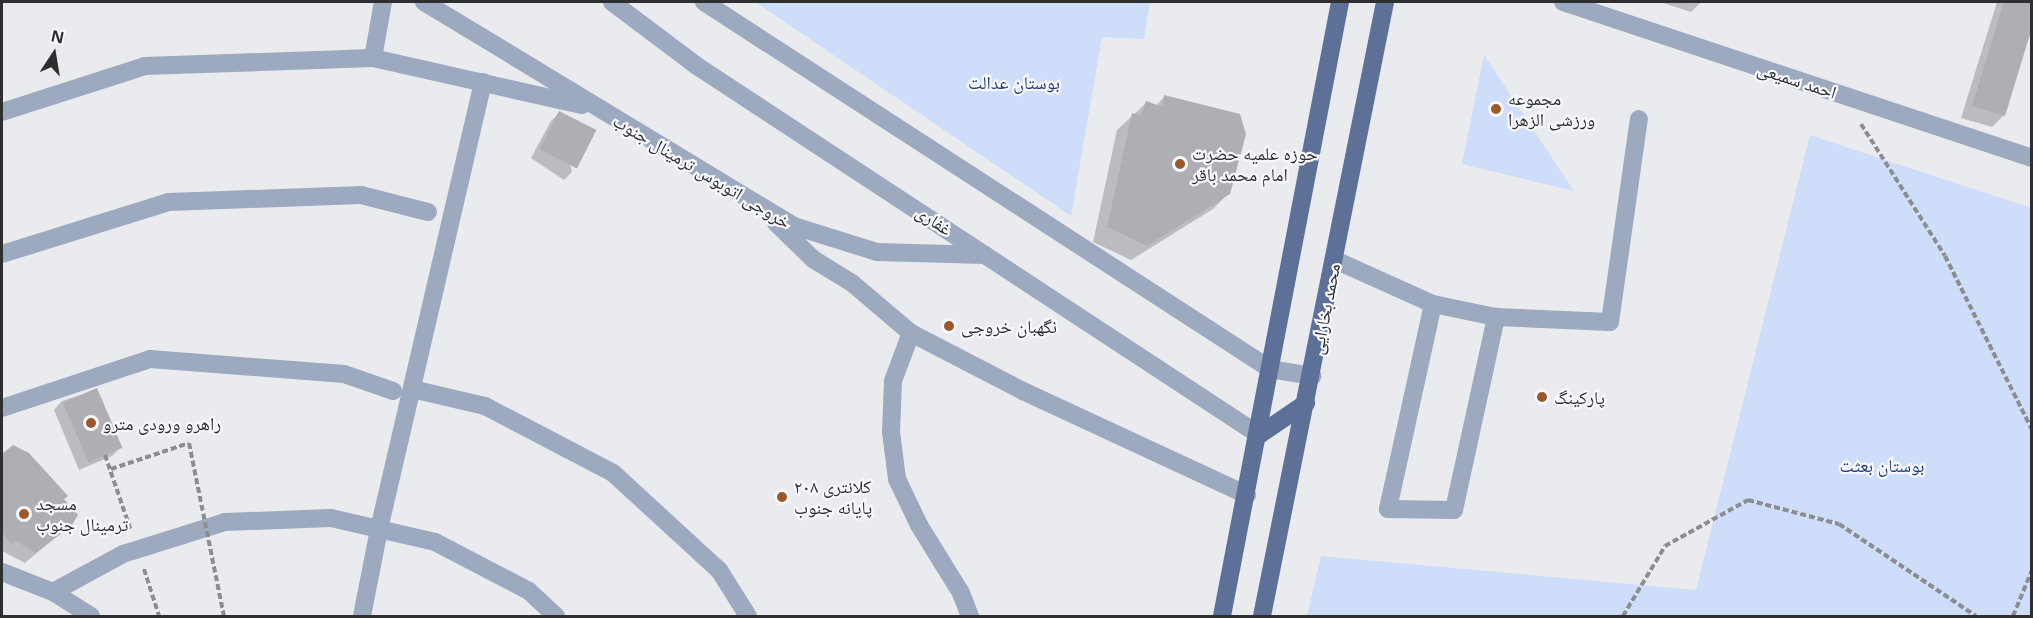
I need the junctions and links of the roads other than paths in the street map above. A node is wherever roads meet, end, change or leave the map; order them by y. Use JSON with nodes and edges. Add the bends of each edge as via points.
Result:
{"nodes":[{"id":1,"x":382,"y":2,"type":"edge"},
{"id":2,"x":424,"y":2,"type":"edge"},
{"id":3,"x":612,"y":2,"type":"edge"},
{"id":4,"x":704,"y":2,"type":"edge"},
{"id":5,"x":1340,"y":2,"type":"edge"},
{"id":6,"x":1385,"y":2,"type":"edge"},
{"id":7,"x":1563,"y":2,"type":"edge"},
{"id":8,"x":724,"y":8,"type":"edge"},
{"id":9,"x":373,"y":57,"type":"junction"},
{"id":10,"x":483,"y":82,"type":"junction"},
{"id":11,"x":595,"y":108,"type":"junction"},
{"id":12,"x":2,"y":112,"type":"edge"},
{"id":13,"x":1639,"y":119,"type":"dead end"},
{"id":14,"x":2031,"y":158,"type":"edge"},
{"id":15,"x":755,"y":203,"type":"junction"},
{"id":16,"x":428,"y":212,"type":"dead end"},
{"id":17,"x":2,"y":254,"type":"edge"},
{"id":18,"x":987,"y":255,"type":"junction"},
{"id":19,"x":1335,"y":260,"type":"junction"},
{"id":20,"x":1433,"y":304,"type":"junction"},
{"id":21,"x":1496,"y":317,"type":"junction"},
{"id":22,"x":911,"y":333,"type":"junction"},
{"id":23,"x":1270,"y":369,"type":"junction"},
{"id":24,"x":1312,"y":376,"type":"junction"},
{"id":25,"x":412,"y":389,"type":"junction"},
{"id":26,"x":393,"y":391,"type":"dead end"},
{"id":27,"x":1306,"y":403,"type":"junction"},
{"id":28,"x":2,"y":408,"type":"edge"},
{"id":29,"x":1259,"y":435,"type":"junction"},
{"id":30,"x":1247,"y":495,"type":"junction"},
{"id":31,"x":379,"y":529,"type":"junction"},
{"id":32,"x":2,"y":572,"type":"edge"},
{"id":33,"x":53,"y":592,"type":"junction"},
{"id":34,"x":91,"y":616,"type":"edge"},
{"id":35,"x":362,"y":616,"type":"edge"},
{"id":36,"x":556,"y":616,"type":"edge"},
{"id":37,"x":748,"y":616,"type":"edge"},
{"id":38,"x":970,"y":616,"type":"edge"},
{"id":39,"x":1222,"y":616,"type":"edge"},
{"id":40,"x":1262,"y":616,"type":"edge"}],
"edges":[{"from":1,"to":9,"type":"street"},
{"from":2,"to":11,"type":"street","name":"خروجی اتوبوس ترمینال جنوب"},
{"from":3,"to":18,"type":"street","name":"غفاری","via":[[697,66]]},
{"from":4,"to":8,"type":"street"},
{"from":5,"to":23,"type":"main road"},
{"from":6,"to":19,"type":"main road","name":"محمد بخارایی"},
{"from":7,"to":14,"type":"street","name":"احمد سمیعی"},
{"from":8,"to":23,"type":"street"},
{"from":9,"to":10,"type":"street"},
{"from":9,"to":12,"type":"street","via":[[146,66]]},
{"from":10,"to":11,"type":"street"},
{"from":10,"to":25,"type":"street"},
{"from":11,"to":15,"type":"street","name":"خروجی اتوبوس ترمینال جنوب"},
{"from":13,"to":21,"type":"street","via":[[1610,322]]},
{"from":15,"to":18,"type":"street","name":"خروجی اتوبوس ترمینال جنوب","via":[[794,226],[877,252]]},
{"from":15,"to":22,"type":"street","via":[[813,258],[852,284]]},
{"from":16,"to":17,"type":"street","via":[[361,195],[169,202]]},
{"from":18,"to":29,"type":"street","name":"غفاری"},
{"from":19,"to":20,"type":"street"},
{"from":19,"to":24,"type":"main road","name":"محمد بخارایی"},
{"from":20,"to":21,"type":"street"},
{"from":20,"to":21,"type":"street","via":[[1388,509],[1454,510]]},
{"from":22,"to":30,"type":"street","via":[[1023,391]]},
{"from":22,"to":38,"type":"street","via":[[893,381],[891,432],[897,479]]},
{"from":23,"to":24,"type":"street"},
{"from":23,"to":29,"type":"main road"},
{"from":24,"to":27,"type":"main road","name":"محمد بخارایی"},
{"from":25,"to":31,"type":"street"},
{"from":25,"to":37,"type":"street","via":[[485,406],[613,473],[718,570]]},
{"from":26,"to":28,"type":"street","via":[[344,374],[150,359]]},
{"from":27,"to":29,"type":"main road"},
{"from":27,"to":40,"type":"main road","name":"محمد بخارایی"},
{"from":29,"to":30,"type":"main road"},
{"from":30,"to":39,"type":"main road"},
{"from":31,"to":33,"type":"street","via":[[331,518],[225,522],[123,554]]},
{"from":31,"to":35,"type":"street"},
{"from":31,"to":36,"type":"street","via":[[435,542],[529,591]]},
{"from":32,"to":33,"type":"street"},
{"from":33,"to":34,"type":"street"}]}
